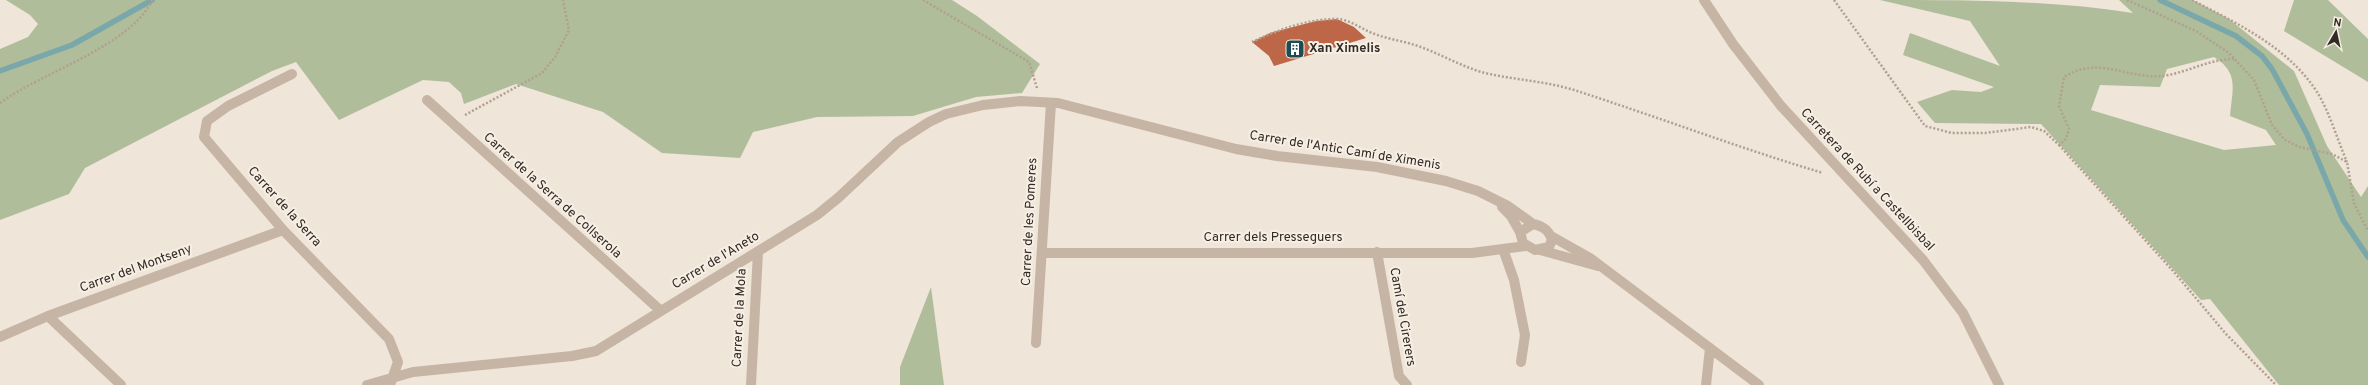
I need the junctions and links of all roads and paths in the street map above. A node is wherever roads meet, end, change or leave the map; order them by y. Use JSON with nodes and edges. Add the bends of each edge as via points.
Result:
{"nodes":[{"id":1,"x":152,"y":0,"type":"edge"},
{"id":2,"x":563,"y":0,"type":"edge"},
{"id":3,"x":924,"y":0,"type":"edge"},
{"id":4,"x":1704,"y":0,"type":"edge"},
{"id":5,"x":1834,"y":0,"type":"edge"},
{"id":6,"x":2127,"y":0,"type":"edge"},
{"id":7,"x":2192,"y":0,"type":"edge"},
{"id":8,"x":1252,"y":42,"type":"dead end"},
{"id":9,"x":2234,"y":59,"type":"junction"},
{"id":10,"x":292,"y":74,"type":"dead end"},
{"id":11,"x":427,"y":100,"type":"dead end"},
{"id":12,"x":1039,"y":101,"type":"junction"},
{"id":13,"x":0,"y":103,"type":"edge"},
{"id":14,"x":1051,"y":103,"type":"junction"},
{"id":15,"x":448,"y":120,"type":"junction"},
{"id":16,"x":2059,"y":145,"type":"junction"},
{"id":17,"x":2347,"y":162,"type":"junction"},
{"id":18,"x":1849,"y":180,"type":"junction"},
{"id":19,"x":1494,"y":198,"type":"junction"},
{"id":20,"x":1533,"y":224,"type":"junction"},
{"id":21,"x":284,"y":230,"type":"junction"},
{"id":22,"x":2368,"y":231,"type":"edge"},
{"id":23,"x":1520,"y":234,"type":"junction"},
{"id":24,"x":1551,"y":236,"type":"junction"},
{"id":25,"x":1526,"y":246,"type":"junction"},
{"id":26,"x":1503,"y":249,"type":"junction"},
{"id":27,"x":1540,"y":250,"type":"junction"},
{"id":28,"x":758,"y":252,"type":"junction"},
{"id":29,"x":1042,"y":252,"type":"junction"},
{"id":30,"x":1377,"y":252,"type":"junction"},
{"id":31,"x":1600,"y":267,"type":"junction"},
{"id":32,"x":661,"y":311,"type":"junction"},
{"id":33,"x":48,"y":316,"type":"junction"},
{"id":34,"x":0,"y":337,"type":"edge"},
{"id":35,"x":1036,"y":343,"type":"dead end"},
{"id":36,"x":1710,"y":348,"type":"junction"},
{"id":37,"x":1521,"y":362,"type":"dead end"},
{"id":38,"x":392,"y":381,"type":"edge"},
{"id":39,"x":121,"y":385,"type":"edge"},
{"id":40,"x":367,"y":385,"type":"edge"},
{"id":41,"x":751,"y":385,"type":"edge"},
{"id":42,"x":1407,"y":385,"type":"edge"},
{"id":43,"x":1706,"y":385,"type":"edge"},
{"id":44,"x":1759,"y":385,"type":"edge"},
{"id":45,"x":1999,"y":385,"type":"edge"},
{"id":46,"x":2276,"y":385,"type":"edge"}],
"edges":[{"from":1,"to":13,"type":"path","via":[[146,13],[126,30],[91,53],[19,89]]},
{"from":2,"to":15,"type":"path","via":[[569,30],[555,57],[542,73],[472,112]]},
{"from":3,"to":12,"type":"path","via":[[1029,62],[1035,76]]},
{"from":4,"to":18,"type":"street","name":"Carretera de Rubí a Castellbisbal","via":[[1781,106]]},
{"from":5,"to":16,"type":"path","via":[[1925,126],[1952,134],[2031,128],[2044,131]]},
{"from":6,"to":9,"type":"path","via":[[2139,8],[2191,28]]},
{"from":7,"to":17,"type":"path","via":[[2234,21],[2291,61],[2316,91],[2327,111]]},
{"from":8,"to":18,"type":"path","via":[[1270,33],[1316,21],[1337,19],[1350,22],[1364,30],[1417,46],[1485,73],[1573,90],[1748,151]]},
{"from":9,"to":16,"type":"path","via":[[2222,58],[2161,76],[2135,75],[2106,66],[2082,68],[2068,74],[2064,77],[2059,107],[2068,125],[2068,133],[2067,139]]},
{"from":9,"to":17,"type":"path","via":[[2249,73],[2259,89],[2274,131],[2287,142],[2338,156]]},
{"from":10,"to":21,"type":"street","name":"Carrer de la Serra","via":[[228,106],[207,121],[204,137]]},
{"from":11,"to":15,"type":"street","name":"Carrer de la Serra de Collserola"},
{"from":12,"to":14,"type":"street","name":"Carrer de l'Aneto"},
{"from":12,"to":28,"type":"street","name":"Carrer de l'Aneto","via":[[968,107],[921,125],[898,142],[820,213]]},
{"from":14,"to":19,"type":"street","name":"Carrer de l'Antic Camí de Ximenis","via":[[1075,106],[1260,154],[1367,166],[1438,178]]},
{"from":14,"to":29,"type":"street","name":"Carrer de les Pomeres"},
{"from":15,"to":32,"type":"street","name":"Carrer de la Serra de Collserola"},
{"from":16,"to":46,"type":"path","via":[[2174,272],[2226,334]]},
{"from":17,"to":22,"type":"path","via":[[2354,203]]},
{"from":18,"to":45,"type":"street","name":"Carretera de Rubí a Castellbisbal","via":[[1923,260],[1963,313]]},
{"from":19,"to":20,"type":"street","name":"Carrer de l'Antic Camí de Ximenis","via":[[1518,211]]},
{"from":19,"to":23,"type":"street","name":"Carrer de l'Antic Camí de Ximenis","via":[[1511,216]]},
{"from":20,"to":23,"type":"street","via":[[1525,227]]},
{"from":20,"to":24,"type":"street","via":[[1542,227]]},
{"from":21,"to":33,"type":"street","name":"Carrer del Montseny"},
{"from":21,"to":38,"type":"street","name":"Carrer de la Serra","via":[[389,339],[398,362]]},
{"from":23,"to":25,"type":"street"},
{"from":23,"to":26,"type":"street"},
{"from":24,"to":27,"type":"street","via":[[1548,247]]},
{"from":24,"to":31,"type":"street","via":[[1590,258]]},
{"from":25,"to":26,"type":"street","name":"Carrer dels Presseguers"},
{"from":25,"to":27,"type":"street"},
{"from":26,"to":30,"type":"street","name":"Carrer dels Presseguers","via":[[1472,254]]},
{"from":26,"to":37,"type":"street","via":[[1514,280],[1525,335]]},
{"from":27,"to":31,"type":"street"},
{"from":28,"to":32,"type":"street","name":"Carrer de l'Aneto"},
{"from":28,"to":41,"type":"street","name":"Carrer de la Mola"},
{"from":29,"to":30,"type":"street","name":"Carrer dels Presseguers"},
{"from":29,"to":35,"type":"street","name":"Carrer de les Pomeres"},
{"from":30,"to":42,"type":"street","name":"Camí del Cirerers","via":[[1399,376]]},
{"from":31,"to":36,"type":"street"},
{"from":32,"to":38,"type":"street","name":"Carrer de l'Aneto","via":[[596,351],[572,356],[413,372]]},
{"from":33,"to":34,"type":"street","name":"Carrer del Montseny"},
{"from":33,"to":39,"type":"street"},
{"from":36,"to":43,"type":"street"},
{"from":36,"to":44,"type":"street"},
{"from":38,"to":40,"type":"street","name":"Carrer de l'Aneto"}]}
